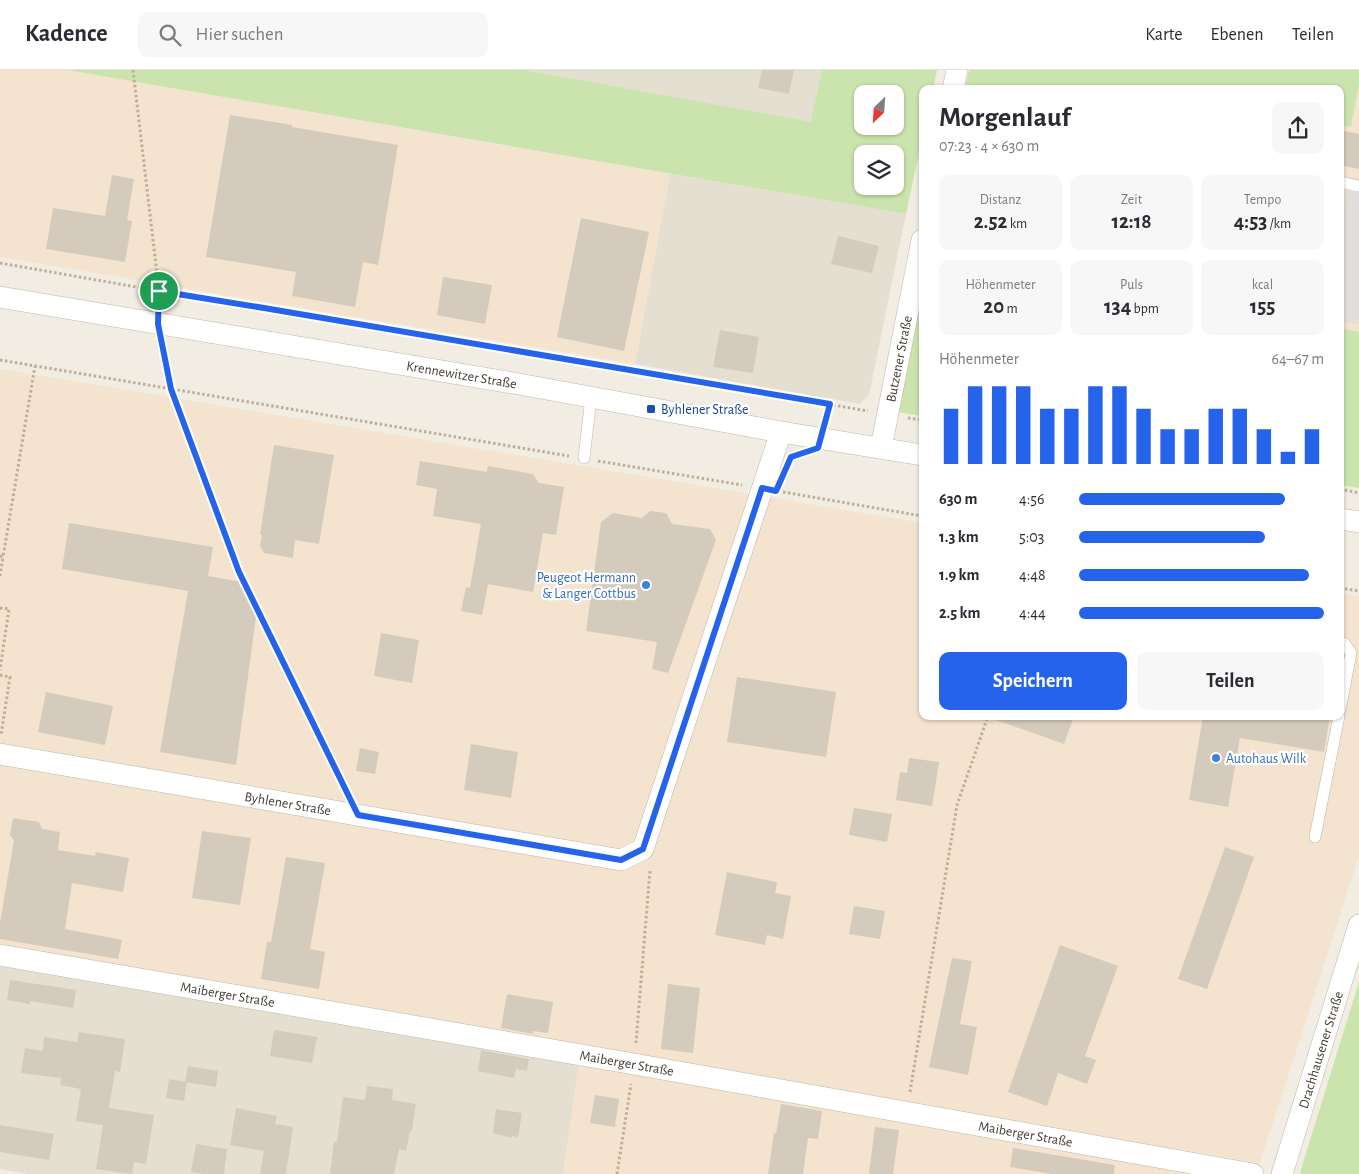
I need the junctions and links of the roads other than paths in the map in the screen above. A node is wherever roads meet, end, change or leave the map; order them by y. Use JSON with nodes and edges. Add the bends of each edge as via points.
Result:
{"nodes":[{"id":1,"x":957,"y":70,"type":"edge"},
{"id":2,"x":954,"y":85,"type":"edge"},
{"id":3,"x":1344,"y":183,"type":"edge"},
{"id":4,"x":1359,"y":186,"type":"edge"},
{"id":5,"x":919,"y":255,"type":"edge"},
{"id":6,"x":0,"y":297,"type":"edge"},
{"id":7,"x":591,"y":398,"type":"junction"},
{"id":8,"x":781,"y":432,"type":"junction"},
{"id":9,"x":881,"y":448,"type":"junction"},
{"id":10,"x":919,"y":454,"type":"edge"},
{"id":11,"x":584,"y":458,"type":"road end"},
{"id":12,"x":1344,"y":520,"type":"edge"},
{"id":13,"x":1359,"y":522,"type":"edge"},
{"id":14,"x":1344,"y":643,"type":"edge"},
{"id":15,"x":1344,"y":689,"type":"edge"},
{"id":16,"x":1338,"y":720,"type":"edge"},
{"id":17,"x":0,"y":754,"type":"edge"},
{"id":18,"x":1315,"y":837,"type":"dead end"},
{"id":19,"x":1359,"y":926,"type":"edge"},
{"id":20,"x":0,"y":955,"type":"edge"},
{"id":21,"x":1253,"y":1174,"type":"edge"},
{"id":22,"x":1282,"y":1174,"type":"edge"}],
"edges":[{"from":1,"to":2,"type":"street"},
{"from":3,"to":4,"type":"lane"},
{"from":5,"to":9,"type":"street","name":"Butzener Straße"},
{"from":6,"to":7,"type":"street","name":"Krennewitzer Straße"},
{"from":7,"to":8,"type":"street","name":"Krennewitzer Straße"},
{"from":7,"to":11,"type":"lane"},
{"from":8,"to":9,"type":"street","name":"Krennewitzer Straße"},
{"from":8,"to":17,"type":"street","name":"Byhlener Straße","via":[[643,849],[621,860]]},
{"from":9,"to":10,"type":"street","name":"Krennewitzer Straße"},
{"from":12,"to":13,"type":"street"},
{"from":14,"to":15,"type":"lane","via":[[1351,652]]},
{"from":16,"to":18,"type":"lane"},
{"from":19,"to":22,"type":"street","name":"Drachhausener Straße"},
{"from":20,"to":21,"type":"street","name":"Maiberger Straße"}]}
